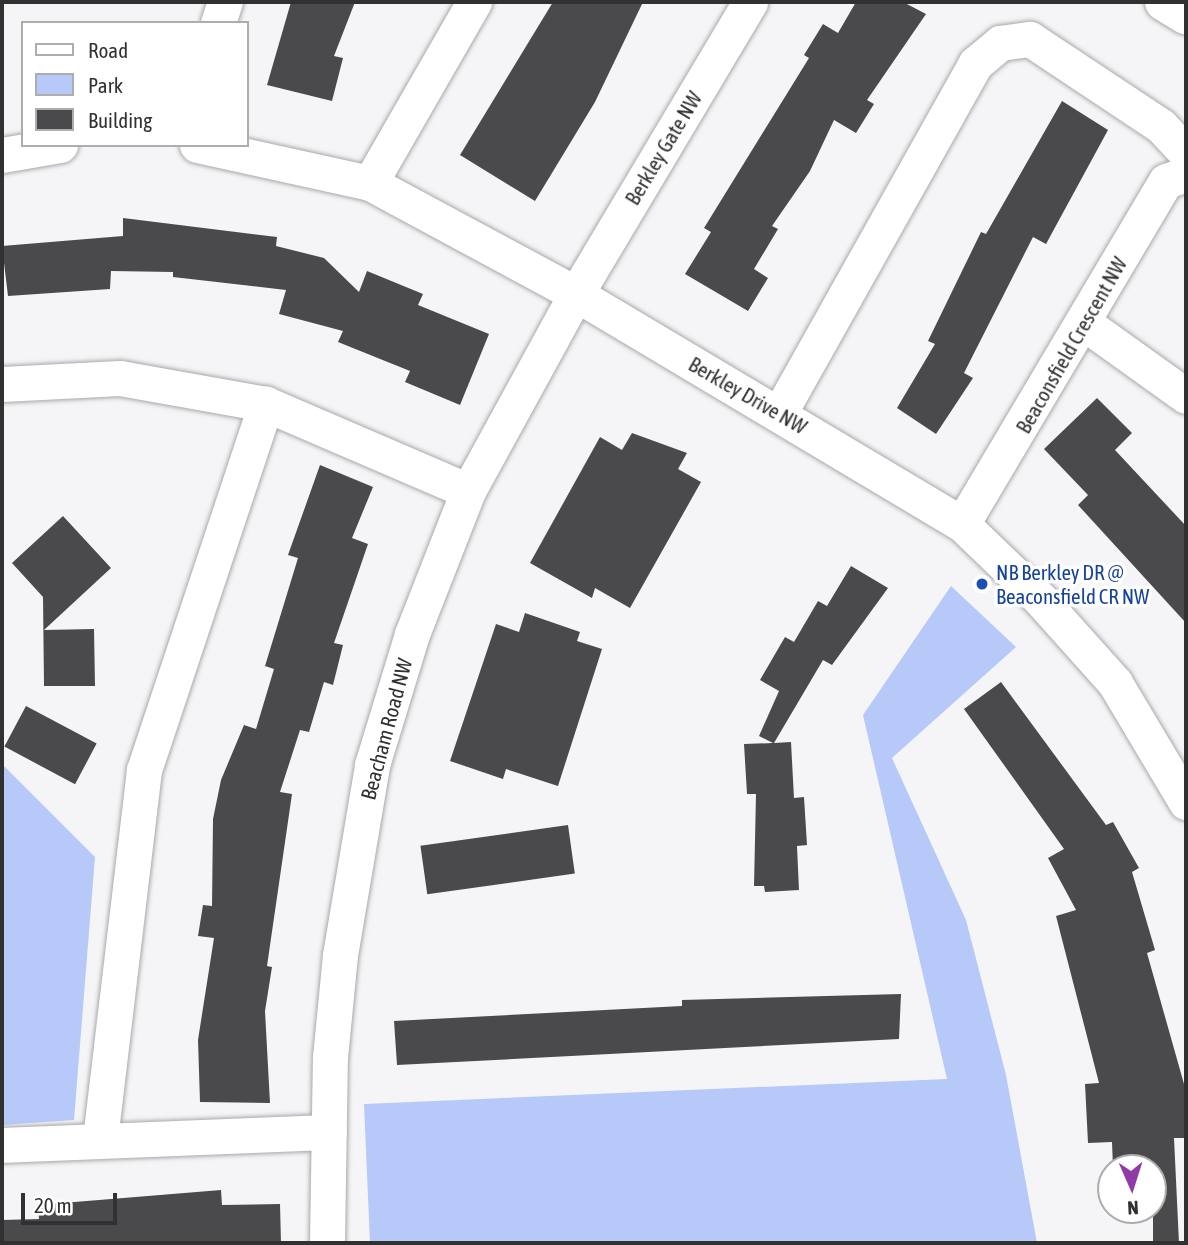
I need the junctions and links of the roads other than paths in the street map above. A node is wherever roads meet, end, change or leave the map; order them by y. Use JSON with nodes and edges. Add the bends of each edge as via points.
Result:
{"nodes":[{"id":1,"x":225,"y":2,"type":"edge"},
{"id":2,"x":474,"y":2,"type":"edge"},
{"id":3,"x":750,"y":2,"type":"edge"},
{"id":4,"x":1164,"y":2,"type":"edge"},
{"id":5,"x":1186,"y":15,"type":"edge"},
{"id":6,"x":219,"y":21,"type":"edge"},
{"id":7,"x":48,"y":147,"type":"edge"},
{"id":8,"x":206,"y":147,"type":"edge"},
{"id":9,"x":1186,"y":153,"type":"edge"},
{"id":10,"x":2,"y":155,"type":"edge"},
{"id":11,"x":1186,"y":174,"type":"edge"},
{"id":12,"x":370,"y":183,"type":"junction"},
{"id":13,"x":576,"y":293,"type":"junction"},
{"id":14,"x":1084,"y":323,"type":"junction"},
{"id":15,"x":2,"y":384,"type":"edge"},
{"id":16,"x":1186,"y":396,"type":"edge"},
{"id":17,"x":266,"y":404,"type":"junction"},
{"id":18,"x":780,"y":412,"type":"junction"},
{"id":19,"x":468,"y":491,"type":"junction"},
{"id":20,"x":962,"y":524,"type":"junction"},
{"id":21,"x":1186,"y":802,"type":"edge"},
{"id":22,"x":329,"y":1132,"type":"junction"},
{"id":23,"x":100,"y":1139,"type":"junction"},
{"id":24,"x":2,"y":1145,"type":"edge"},
{"id":25,"x":327,"y":1243,"type":"edge"}],
"edges":[{"from":1,"to":6,"type":"street"},
{"from":2,"to":12,"type":"street"},
{"from":3,"to":13,"type":"street","name":"Berkley Gate NW"},
{"from":4,"to":5,"type":"main road"},
{"from":7,"to":10,"type":"street"},
{"from":8,"to":12,"type":"street","name":"Berkley Drive NW"},
{"from":9,"to":18,"type":"street","via":[[1161,126],[1030,38],[1000,43],[975,64]]},
{"from":11,"to":14,"type":"street","name":"Beaconsfield Crescent NW","via":[[1166,181]]},
{"from":12,"to":13,"type":"street","name":"Berkley Drive NW"},
{"from":13,"to":18,"type":"street","name":"Berkley Drive NW"},
{"from":13,"to":19,"type":"street","name":"Beacham Road NW"},
{"from":14,"to":16,"type":"street"},
{"from":14,"to":20,"type":"street","name":"Beaconsfield Crescent NW"},
{"from":15,"to":17,"type":"street","via":[[120,378]]},
{"from":17,"to":19,"type":"street"},
{"from":17,"to":23,"type":"street","via":[[144,771]]},
{"from":18,"to":20,"type":"street","name":"Berkley Drive NW"},
{"from":19,"to":22,"type":"street","name":"Beacham Road NW","via":[[412,634],[372,765],[341,955]]},
{"from":20,"to":21,"type":"street","name":"Berkley Drive NW","via":[[1040,598],[1115,683]]},
{"from":22,"to":23,"type":"street"},
{"from":22,"to":25,"type":"street","name":"Beacham Road NW"},
{"from":23,"to":24,"type":"street"}]}
